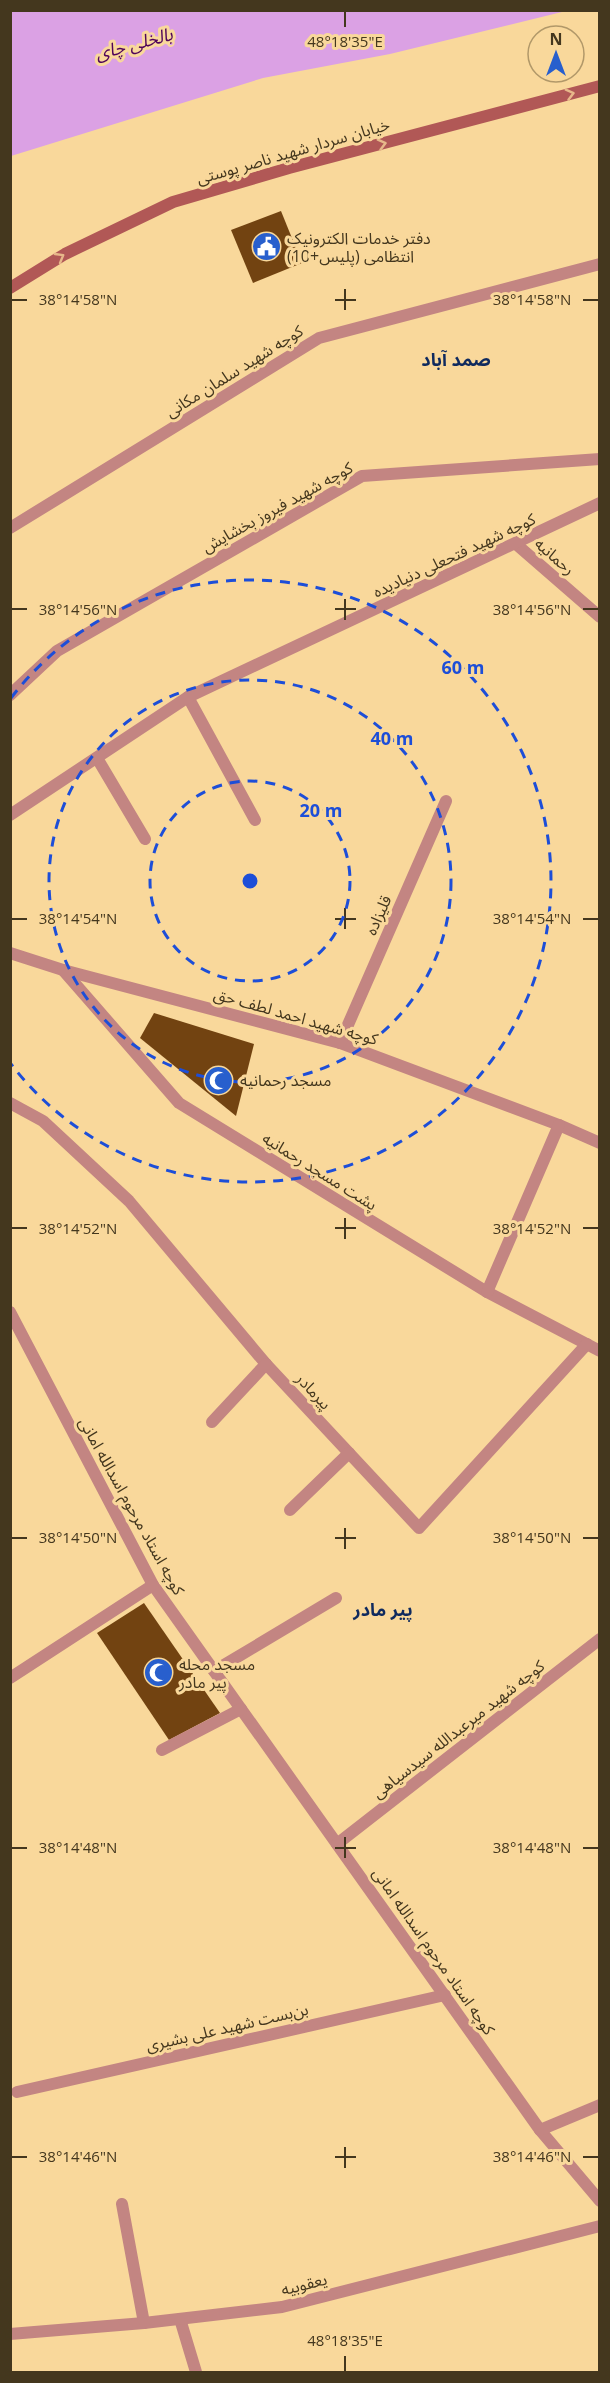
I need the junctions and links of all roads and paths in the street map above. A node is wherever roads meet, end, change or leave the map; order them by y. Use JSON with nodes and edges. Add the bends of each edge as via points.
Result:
{"nodes":[{"id":1,"x":600,"y":86,"type":"edge"},
{"id":2,"x":600,"y":264,"type":"edge"},
{"id":3,"x":10,"y":288,"type":"edge"},
{"id":4,"x":600,"y":459,"type":"edge"},
{"id":5,"x":600,"y":504,"type":"edge"},
{"id":6,"x":10,"y":528,"type":"edge"},
{"id":7,"x":516,"y":544,"type":"junction"},
{"id":8,"x":600,"y":617,"type":"edge"},
{"id":9,"x":10,"y":695,"type":"edge"},
{"id":10,"x":188,"y":697,"type":"junction"},
{"id":11,"x":97,"y":758,"type":"junction"},
{"id":12,"x":446,"y":801,"type":"dead end"},
{"id":13,"x":10,"y":814,"type":"edge"},
{"id":14,"x":255,"y":820,"type":"dead end"},
{"id":15,"x":145,"y":839,"type":"dead end"},
{"id":16,"x":10,"y":953,"type":"edge"},
{"id":17,"x":63,"y":970,"type":"junction"},
{"id":18,"x":340,"y":1043,"type":"junction"},
{"id":19,"x":10,"y":1103,"type":"edge"},
{"id":20,"x":559,"y":1125,"type":"junction"},
{"id":21,"x":600,"y":1143,"type":"edge"},
{"id":22,"x":487,"y":1292,"type":"junction"},
{"id":23,"x":10,"y":1312,"type":"edge"},
{"id":24,"x":587,"y":1344,"type":"junction"},
{"id":25,"x":600,"y":1351,"type":"edge"},
{"id":26,"x":266,"y":1364,"type":"junction"},
{"id":27,"x":212,"y":1422,"type":"dead end"},
{"id":28,"x":349,"y":1454,"type":"junction"},
{"id":29,"x":290,"y":1510,"type":"dead end"},
{"id":30,"x":153,"y":1586,"type":"junction"},
{"id":31,"x":336,"y":1598,"type":"dead end"},
{"id":32,"x":600,"y":1639,"type":"edge"},
{"id":33,"x":214,"y":1671,"type":"junction"},
{"id":34,"x":10,"y":1678,"type":"edge"},
{"id":35,"x":241,"y":1709,"type":"junction"},
{"id":36,"x":162,"y":1750,"type":"dead end"},
{"id":37,"x":337,"y":1844,"type":"junction"},
{"id":38,"x":446,"y":1995,"type":"junction"},
{"id":39,"x":16,"y":2092,"type":"dead end"},
{"id":40,"x":600,"y":2105,"type":"edge"},
{"id":41,"x":540,"y":2130,"type":"junction"},
{"id":42,"x":600,"y":2201,"type":"edge"},
{"id":43,"x":122,"y":2204,"type":"dead end"},
{"id":44,"x":600,"y":2226,"type":"edge"},
{"id":45,"x":180,"y":2319,"type":"junction"},
{"id":46,"x":144,"y":2323,"type":"junction"},
{"id":47,"x":10,"y":2334,"type":"edge"},
{"id":48,"x":196,"y":2373,"type":"edge"}],
"edges":[{"from":3,"to":1,"type":"main road","name":"خیابان سردار شهید ناصر پوستی","one_way":true,"via":[[65,254],[173,202]]},
{"from":2,"to":6,"type":"street","name":"کوچه شهید سلمان مکانی","via":[[319,338]]},
{"from":4,"to":9,"type":"street","name":"کوچه شهید فیروز بخشایش","via":[[362,476],[57,651]]},
{"from":5,"to":7,"type":"street","name":"کوچه شهید فتحعلی دنیادیده"},
{"from":7,"to":8,"type":"street","name":"رحمانیه"},
{"from":7,"to":10,"type":"street","name":"کوچه شهید فتحعلی دنیادیده"},
{"from":10,"to":11,"type":"street","name":"کوچه شهید فتحعلی دنیادیده"},
{"from":10,"to":14,"type":"street"},
{"from":11,"to":13,"type":"street","name":"کوچه شهید فتحعلی دنیادیده"},
{"from":11,"to":15,"type":"street"},
{"from":12,"to":18,"type":"street","name":"قلیزاده"},
{"from":16,"to":17,"type":"street","name":"کوچه شهید احمد لطف حق"},
{"from":17,"to":18,"type":"street","name":"کوچه شهید احمد لطف حق"},
{"from":17,"to":22,"type":"street","name":"پشت مسجد رحمانیه","via":[[179,1104]]},
{"from":18,"to":20,"type":"street","name":"کوچه شهید احمد لطف حق"},
{"from":19,"to":26,"type":"street","name":"پیرمادر","via":[[43,1121],[129,1201]]},
{"from":20,"to":21,"type":"street","name":"کوچه شهید احمد لطف حق"},
{"from":20,"to":22,"type":"street"},
{"from":22,"to":24,"type":"street","name":"پشت مسجد رحمانیه"},
{"from":23,"to":30,"type":"street","name":"کوچه استاد مرحوم اسدالله امانی"},
{"from":24,"to":25,"type":"street","name":"پشت مسجد رحمانیه"},
{"from":24,"to":28,"type":"street","name":"پیرمادر","via":[[419,1528]]},
{"from":26,"to":27,"type":"street"},
{"from":26,"to":28,"type":"street","name":"پیرمادر"},
{"from":28,"to":29,"type":"street"},
{"from":30,"to":33,"type":"street","name":"کوچه استاد مرحوم اسدالله امانی"},
{"from":30,"to":34,"type":"street"},
{"from":31,"to":33,"type":"street"},
{"from":32,"to":37,"type":"street","name":"کوچه شهید میرعبدالله سیدسیاهی"},
{"from":33,"to":35,"type":"street","name":"کوچه استاد مرحوم اسدالله امانی"},
{"from":35,"to":36,"type":"street"},
{"from":35,"to":37,"type":"street","name":"کوچه استاد مرحوم اسدالله امانی"},
{"from":37,"to":38,"type":"street","name":"کوچه استاد مرحوم اسدالله امانی"},
{"from":38,"to":39,"type":"street","name":"بن‌بست شهید علی بشیری"},
{"from":38,"to":41,"type":"street","name":"کوچه استاد مرحوم اسدالله امانی"},
{"from":40,"to":41,"type":"street"},
{"from":41,"to":42,"type":"street","name":"کوچه استاد مرحوم اسدالله امانی"},
{"from":43,"to":46,"type":"street"},
{"from":44,"to":45,"type":"street","name":"یعقوبیه","via":[[282,2307]]},
{"from":45,"to":46,"type":"street","name":"یعقوبیه"},
{"from":45,"to":48,"type":"street"},
{"from":46,"to":47,"type":"street","name":"یعقوبیه"}]}
